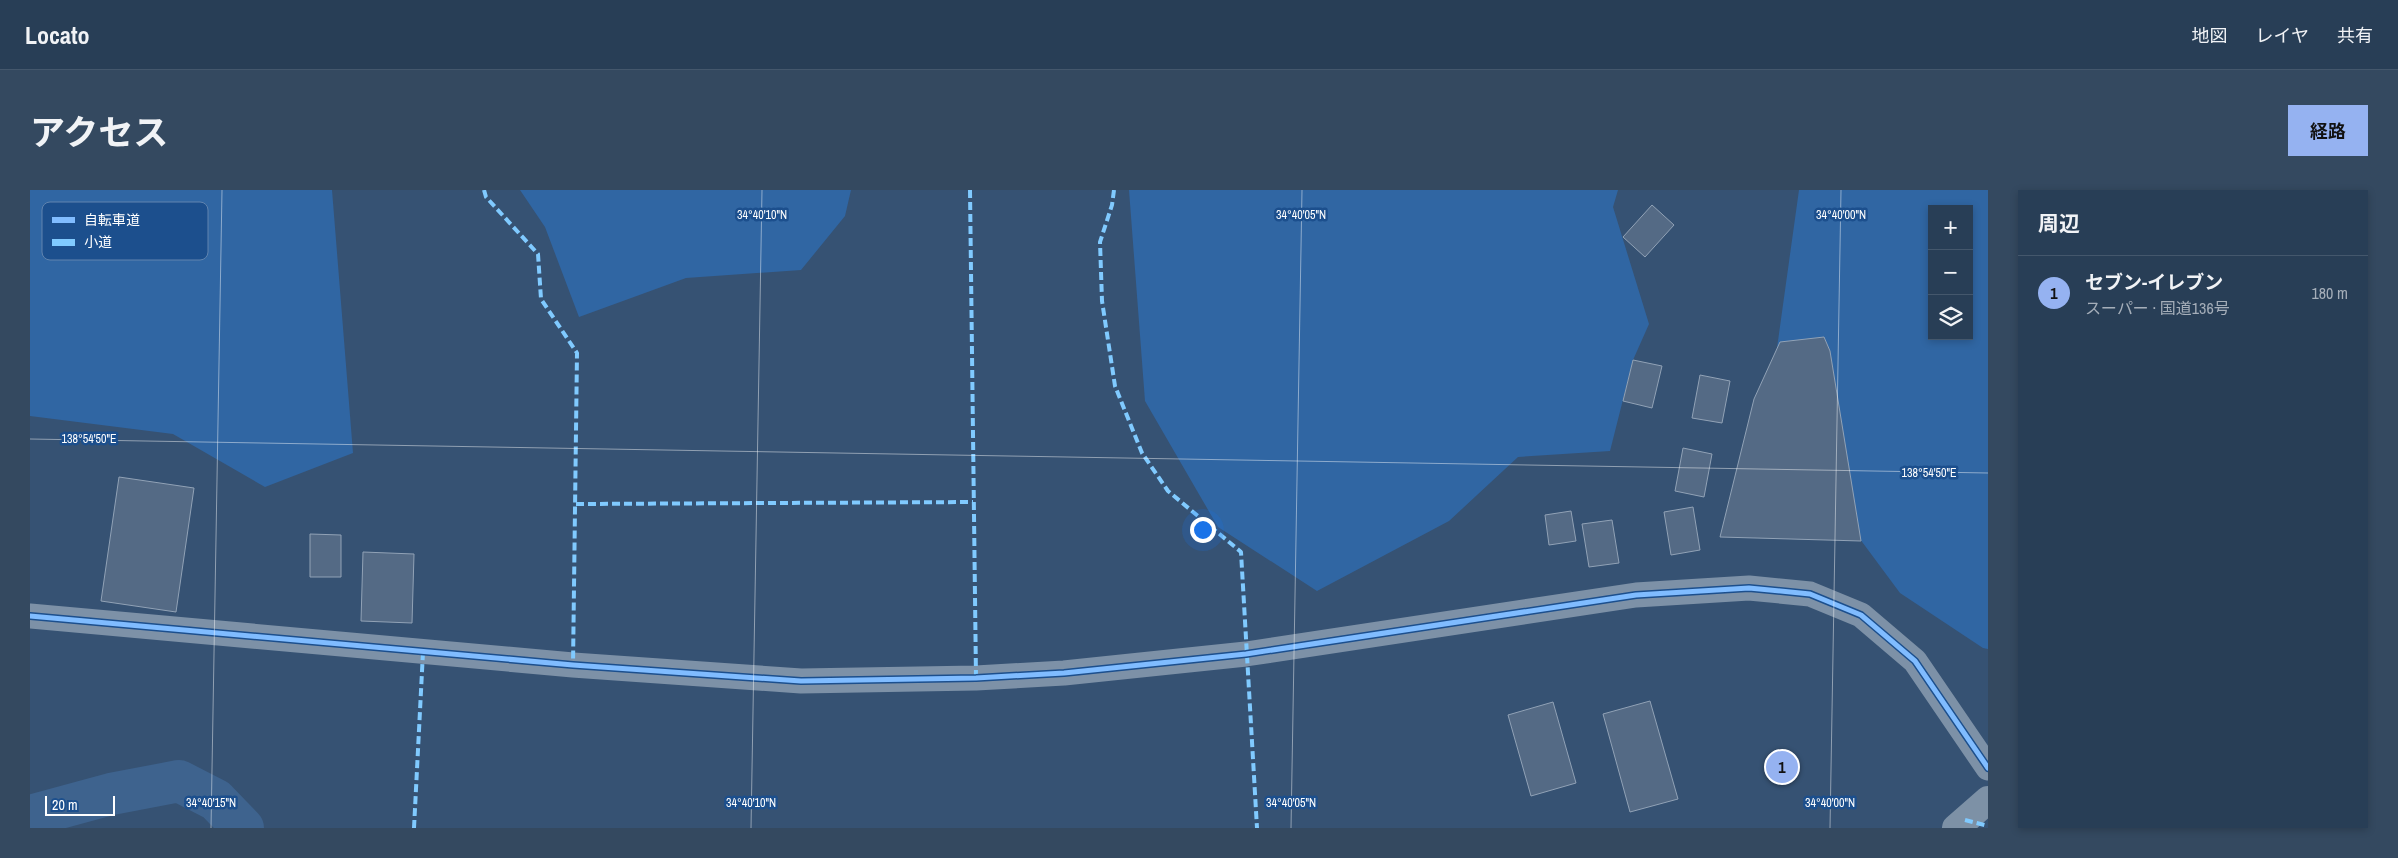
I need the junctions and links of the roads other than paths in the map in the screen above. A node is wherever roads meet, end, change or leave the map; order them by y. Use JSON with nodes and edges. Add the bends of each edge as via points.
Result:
{"nodes":[{"id":1,"x":30,"y":616,"type":"edge"},
{"id":2,"x":1988,"y":768,"type":"edge"},
{"id":3,"x":1988,"y":800,"type":"edge"},
{"id":4,"x":1956,"y":828,"type":"edge"}],
"edges":[{"from":1,"to":2,"type":"street","via":[[564,664],[801,681],[1064,673],[1246,654],[1636,595],[1749,588],[1810,594],[1861,615],[1915,661]]},
{"from":3,"to":4,"type":"highway"}]}
